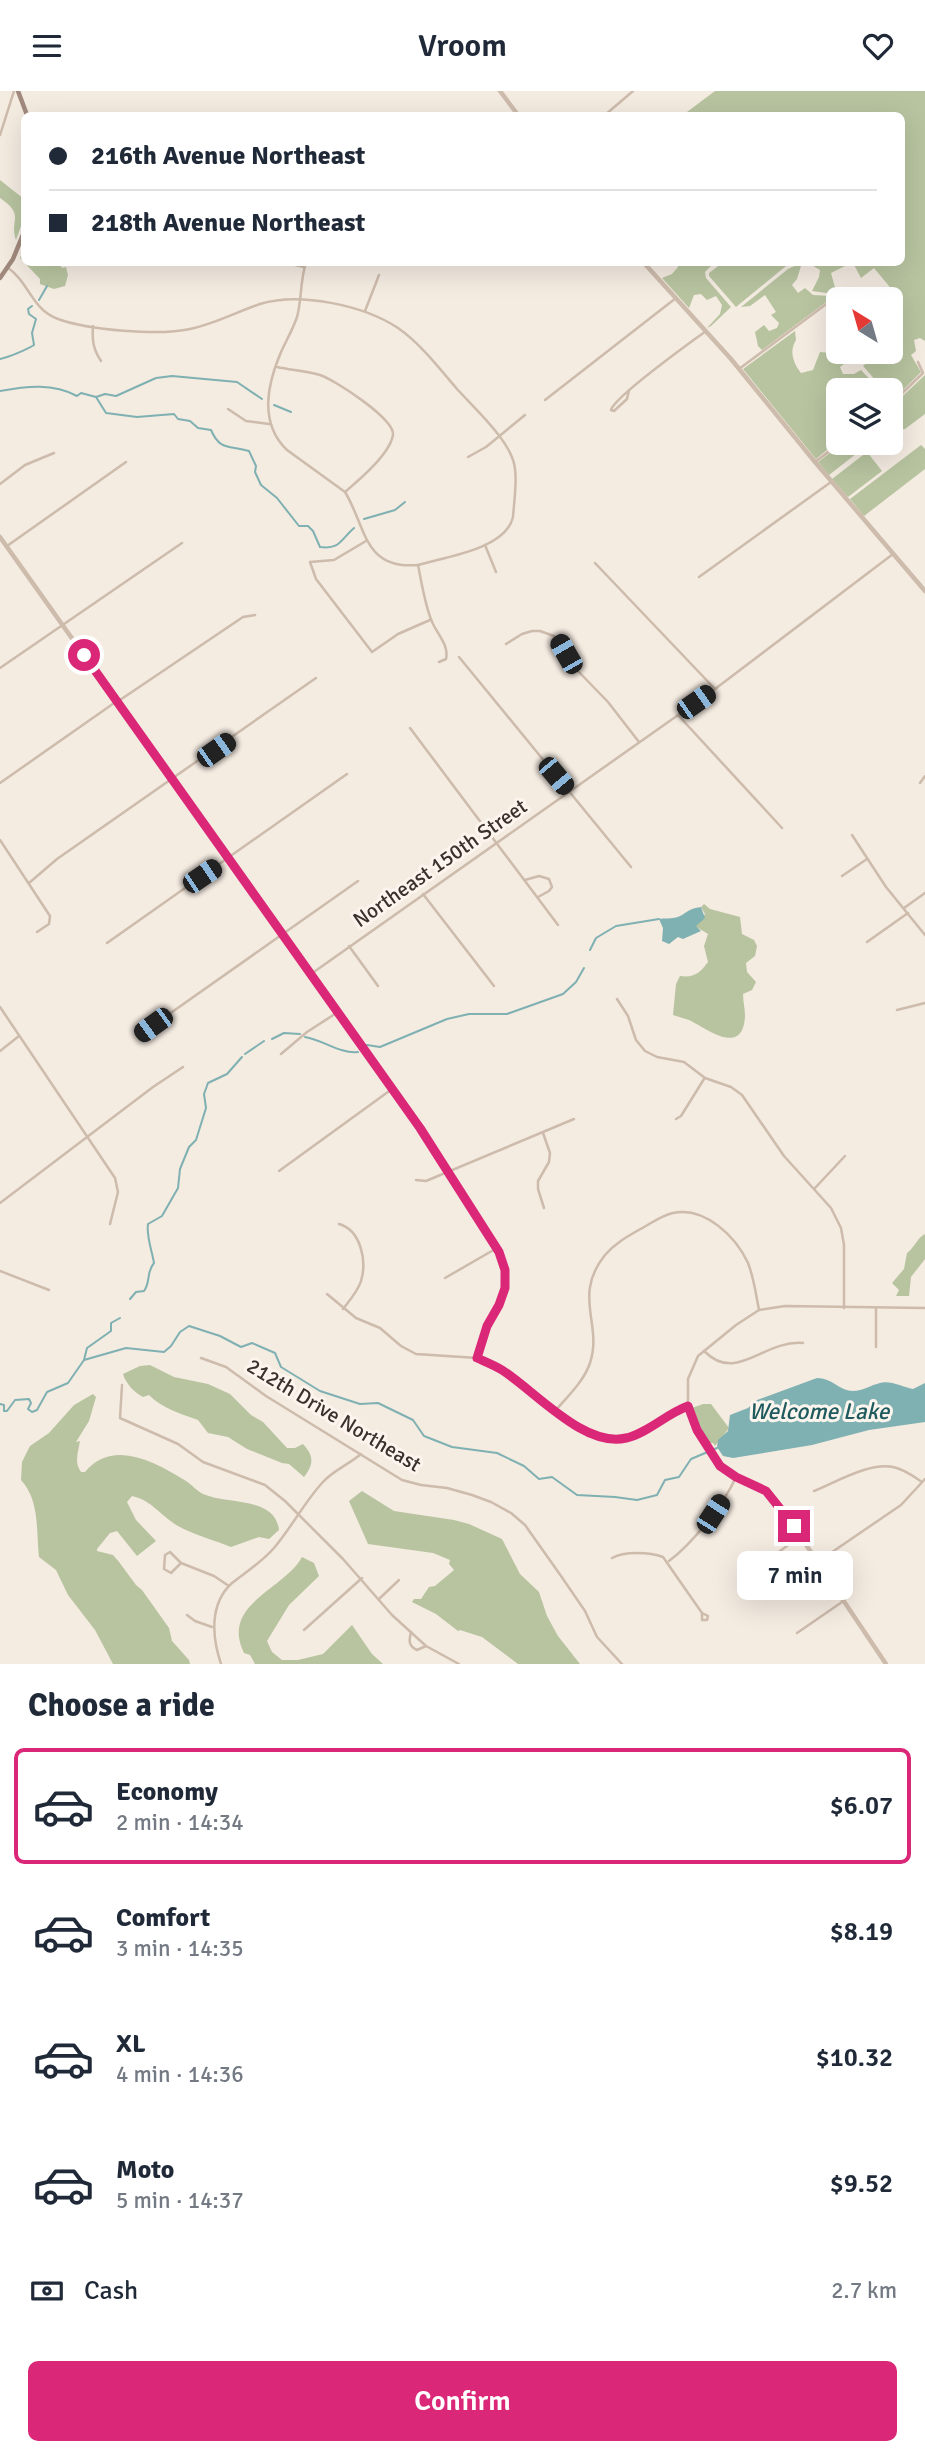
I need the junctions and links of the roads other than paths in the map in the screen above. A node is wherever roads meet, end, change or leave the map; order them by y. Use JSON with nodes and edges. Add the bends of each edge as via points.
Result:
{"nodes":[{"id":1,"x":16,"y":91,"type":"edge"},
{"id":2,"x":500,"y":91,"type":"edge"},
{"id":3,"x":633,"y":91,"type":"edge"},
{"id":4,"x":26,"y":112,"type":"edge"},
{"id":5,"x":516,"y":112,"type":"edge"},
{"id":6,"x":609,"y":112,"type":"edge"},
{"id":7,"x":0,"y":135,"type":"edge"},
{"id":8,"x":21,"y":238,"type":"edge"},
{"id":9,"x":300,"y":266,"type":"edge"},
{"id":10,"x":647,"y":266,"type":"edge"},
{"id":11,"x":7,"y":267,"type":"junction"},
{"id":12,"x":304,"y":267,"type":"joint"},
{"id":13,"x":379,"y":275,"type":"dead end"},
{"id":14,"x":0,"y":278,"type":"edge"},
{"id":15,"x":676,"y":298,"type":"junction"},
{"id":16,"x":299,"y":301,"type":"junction"},
{"id":17,"x":826,"y":304,"type":"edge"},
{"id":18,"x":365,"y":311,"type":"junction"},
{"id":19,"x":93,"y":326,"type":"junction"},
{"id":20,"x":706,"y":331,"type":"junction"},
{"id":21,"x":101,"y":361,"type":"dead end"},
{"id":22,"x":918,"y":362,"type":"dead end"},
{"id":23,"x":276,"y":367,"type":"junction"},
{"id":24,"x":739,"y":369,"type":"junction"},
{"id":25,"x":629,"y":390,"type":"junction"},
{"id":26,"x":903,"y":392,"type":"edge"},
{"id":27,"x":545,"y":400,"type":"dead end"},
{"id":28,"x":228,"y":409,"type":"dead end"},
{"id":29,"x":525,"y":415,"type":"dead end"},
{"id":30,"x":269,"y":424,"type":"junction"},
{"id":31,"x":499,"y":437,"type":"junction"},
{"id":32,"x":54,"y":453,"type":"dead end"},
{"id":33,"x":826,"y":454,"type":"edge"},
{"id":34,"x":468,"y":457,"type":"dead end"},
{"id":35,"x":815,"y":462,"type":"junction"},
{"id":36,"x":126,"y":463,"type":"dead end"},
{"id":37,"x":831,"y":482,"type":"junction"},
{"id":38,"x":0,"y":484,"type":"edge"},
{"id":39,"x":345,"y":492,"type":"junction"},
{"id":40,"x":0,"y":537,"type":"edge"},
{"id":41,"x":366,"y":541,"type":"junction"},
{"id":42,"x":182,"y":543,"type":"dead end"},
{"id":43,"x":485,"y":545,"type":"junction"},
{"id":44,"x":6,"y":546,"type":"junction"},
{"id":45,"x":894,"y":554,"type":"junction"},
{"id":46,"x":595,"y":563,"type":"dead end"},
{"id":47,"x":418,"y":565,"type":"junction"},
{"id":48,"x":496,"y":572,"type":"dead end"},
{"id":49,"x":699,"y":577,"type":"dead end"},
{"id":50,"x":925,"y":591,"type":"edge"},
{"id":51,"x":255,"y":614,"type":"dead end"},
{"id":52,"x":431,"y":620,"type":"junction"},
{"id":53,"x":63,"y":625,"type":"junction"},
{"id":54,"x":506,"y":644,"type":"dead end"},
{"id":55,"x":458,"y":657,"type":"dead end"},
{"id":56,"x":439,"y":662,"type":"dead end"},
{"id":57,"x":0,"y":668,"type":"edge"},
{"id":58,"x":316,"y":678,"type":"dead end"},
{"id":59,"x":715,"y":689,"type":"junction"},
{"id":60,"x":117,"y":701,"type":"junction"},
{"id":61,"x":678,"y":715,"type":"junction"},
{"id":62,"x":410,"y":728,"type":"dead end"},
{"id":63,"x":639,"y":742,"type":"junction"},
{"id":64,"x":347,"y":774,"type":"dead end"},
{"id":65,"x":925,"y":776,"type":"edge"},
{"id":66,"x":173,"y":779,"type":"junction"},
{"id":67,"x":0,"y":783,"type":"edge"},
{"id":68,"x":920,"y":783,"type":"dead end"},
{"id":69,"x":569,"y":791,"type":"junction"},
{"id":70,"x":782,"y":828,"type":"dead end"},
{"id":71,"x":852,"y":835,"type":"dead end"},
{"id":72,"x":0,"y":840,"type":"edge"},
{"id":73,"x":496,"y":843,"type":"junction"},
{"id":74,"x":228,"y":857,"type":"junction"},
{"id":75,"x":867,"y":859,"type":"junction"},
{"id":76,"x":631,"y":867,"type":"dead end"},
{"id":77,"x":842,"y":876,"type":"dead end"},
{"id":78,"x":525,"y":880,"type":"junction"},
{"id":79,"x":358,"y":881,"type":"dead end"},
{"id":80,"x":29,"y":883,"type":"junction"},
{"id":81,"x":925,"y":893,"type":"edge"},
{"id":82,"x":423,"y":894,"type":"junction"},
{"id":83,"x":538,"y":897,"type":"junction"},
{"id":84,"x":904,"y":908,"type":"junction"},
{"id":85,"x":908,"y":913,"type":"junction"},
{"id":86,"x":558,"y":925,"type":"dead end"},
{"id":87,"x":37,"y":932,"type":"dead end"},
{"id":88,"x":283,"y":935,"type":"junction"},
{"id":89,"x":925,"y":935,"type":"edge"},
{"id":90,"x":867,"y":942,"type":"dead end"},
{"id":91,"x":107,"y":943,"type":"dead end"},
{"id":92,"x":349,"y":946,"type":"junction"},
{"id":93,"x":311,"y":974,"type":"junction"},
{"id":94,"x":378,"y":986,"type":"dead end"},
{"id":95,"x":494,"y":986,"type":"dead end"},
{"id":96,"x":617,"y":999,"type":"dead end"},
{"id":97,"x":925,"y":1003,"type":"edge"},
{"id":98,"x":0,"y":1007,"type":"edge"},
{"id":99,"x":897,"y":1010,"type":"dead end"},
{"id":100,"x":338,"y":1012,"type":"junction"},
{"id":101,"x":19,"y":1036,"type":"junction"},
{"id":102,"x":138,"y":1036,"type":"dead end"},
{"id":103,"x":0,"y":1051,"type":"edge"},
{"id":104,"x":281,"y":1054,"type":"dead end"},
{"id":105,"x":183,"y":1067,"type":"dead end"},
{"id":106,"x":705,"y":1078,"type":"junction"},
{"id":107,"x":392,"y":1089,"type":"junction"},
{"id":108,"x":574,"y":1119,"type":"dead end"},
{"id":109,"x":676,"y":1119,"type":"dead end"},
{"id":110,"x":543,"y":1132,"type":"junction"},
{"id":111,"x":87,"y":1137,"type":"junction"},
{"id":112,"x":845,"y":1156,"type":"dead end"},
{"id":113,"x":279,"y":1171,"type":"dead end"},
{"id":114,"x":449,"y":1172,"type":"junction"},
{"id":115,"x":416,"y":1180,"type":"dead end"},
{"id":116,"x":815,"y":1188,"type":"junction"},
{"id":117,"x":0,"y":1203,"type":"edge"},
{"id":118,"x":544,"y":1208,"type":"dead end"},
{"id":119,"x":110,"y":1224,"type":"dead end"},
{"id":120,"x":339,"y":1224,"type":"dead end"},
{"id":121,"x":497,"y":1248,"type":"junction"},
{"id":122,"x":0,"y":1271,"type":"edge"},
{"id":123,"x":445,"y":1278,"type":"dead end"},
{"id":124,"x":49,"y":1290,"type":"dead end"},
{"id":125,"x":327,"y":1294,"type":"dead end"},
{"id":126,"x":844,"y":1307,"type":"junction"},
{"id":127,"x":876,"y":1308,"type":"junction"},
{"id":128,"x":925,"y":1308,"type":"edge"},
{"id":129,"x":343,"y":1309,"type":"junction"},
{"id":130,"x":759,"y":1310,"type":"junction"},
{"id":131,"x":803,"y":1343,"type":"dead end"},
{"id":132,"x":876,"y":1347,"type":"dead end"},
{"id":133,"x":704,"y":1351,"type":"junction"},
{"id":134,"x":201,"y":1358,"type":"dead end"},
{"id":135,"x":477,"y":1358,"type":"junction"},
{"id":136,"x":122,"y":1385,"type":"dead end"},
{"id":137,"x":688,"y":1406,"type":"junction"},
{"id":138,"x":556,"y":1410,"type":"junction"},
{"id":139,"x":360,"y":1454,"type":"junction"},
{"id":140,"x":736,"y":1477,"type":"junction"},
{"id":141,"x":924,"y":1481,"type":"edge"},
{"id":142,"x":814,"y":1491,"type":"dead end"},
{"id":143,"x":299,"y":1515,"type":"junction"},
{"id":144,"x":801,"y":1536,"type":"junction"},
{"id":145,"x":612,"y":1558,"type":"dead end"},
{"id":146,"x":818,"y":1561,"type":"junction"},
{"id":147,"x":668,"y":1562,"type":"junction"},
{"id":148,"x":181,"y":1563,"type":"junction"},
{"id":149,"x":759,"y":1573,"type":"dead end"},
{"id":150,"x":362,"y":1578,"type":"junction"},
{"id":151,"x":399,"y":1580,"type":"dead end"},
{"id":152,"x":229,"y":1586,"type":"junction"},
{"id":153,"x":379,"y":1599,"type":"junction"},
{"id":154,"x":845,"y":1601,"type":"junction"},
{"id":155,"x":702,"y":1613,"type":"dead end"},
{"id":156,"x":187,"y":1615,"type":"dead end"},
{"id":157,"x":212,"y":1627,"type":"junction"},
{"id":158,"x":304,"y":1630,"type":"dead end"},
{"id":159,"x":411,"y":1632,"type":"junction"},
{"id":160,"x":797,"y":1633,"type":"dead end"},
{"id":161,"x":426,"y":1646,"type":"junction"},
{"id":162,"x":221,"y":1664,"type":"edge"},
{"id":163,"x":459,"y":1664,"type":"edge"},
{"id":164,"x":622,"y":1664,"type":"edge"},
{"id":165,"x":889,"y":1664,"type":"edge"}],
"edges":[{"from":1,"to":4,"type":"main road"},
{"from":1,"to":7,"type":"street"},
{"from":2,"to":5,"type":"street"},
{"from":3,"to":6,"type":"street"},
{"from":8,"to":11,"type":"main road"},
{"from":9,"to":12,"type":"street"},
{"from":10,"to":15,"type":"street"},
{"from":11,"to":14,"type":"main road"},
{"from":11,"to":19,"type":"street","via":[[24,281],[46,313]]},
{"from":12,"to":16,"type":"street"},
{"from":13,"to":18,"type":"street"},
{"from":15,"to":20,"type":"street"},
{"from":15,"to":27,"type":"street"},
{"from":16,"to":18,"type":"street"},
{"from":16,"to":19,"type":"street","via":[[261,304],[173,332]]},
{"from":16,"to":23,"type":"street","via":[[296,321]]},
{"from":17,"to":24,"type":"street"},
{"from":18,"to":31,"type":"street","via":[[401,330]]},
{"from":19,"to":21,"type":"street","via":[[94,351]]},
{"from":20,"to":24,"type":"street"},
{"from":20,"to":25,"type":"street"},
{"from":22,"to":26,"type":"street","via":[[923,373]]},
{"from":23,"to":30,"type":"street","via":[[268,403]]},
{"from":23,"to":39,"type":"street","via":[[335,382],[393,427],[387,448]]},
{"from":24,"to":35,"type":"street"},
{"from":25,"to":25,"type":"street","via":[[613,404],[611,410],[627,399]]},
{"from":28,"to":30,"type":"street","via":[[246,421]]},
{"from":29,"to":31,"type":"street"},
{"from":30,"to":39,"type":"street","via":[[287,450]]},
{"from":31,"to":34,"type":"street"},
{"from":31,"to":43,"type":"street","via":[[515,468],[511,524],[501,537]]},
{"from":32,"to":38,"type":"street","via":[[25,465]]},
{"from":33,"to":35,"type":"street"},
{"from":35,"to":37,"type":"street"},
{"from":36,"to":44,"type":"street"},
{"from":37,"to":45,"type":"street"},
{"from":37,"to":49,"type":"street"},
{"from":39,"to":41,"type":"street"},
{"from":40,"to":44,"type":"street"},
{"from":41,"to":47,"type":"street","via":[[388,561]]},
{"from":41,"to":52,"type":"street","via":[[334,560],[310,562],[316,579],[372,652]]},
{"from":42,"to":53,"type":"street"},
{"from":43,"to":47,"type":"street"},
{"from":43,"to":48,"type":"street"},
{"from":44,"to":53,"type":"street"},
{"from":45,"to":50,"type":"street"},
{"from":45,"to":59,"type":"street","name":"Northeast 150th Street"},
{"from":46,"to":59,"type":"street"},
{"from":47,"to":52,"type":"street"},
{"from":51,"to":60,"type":"street","via":[[243,617]]},
{"from":52,"to":56,"type":"street","via":[[444,640],[446,659]]},
{"from":53,"to":57,"type":"street"},
{"from":53,"to":60,"type":"street"},
{"from":54,"to":63,"type":"street","via":[[532,631],[554,636]]},
{"from":55,"to":69,"type":"street"},
{"from":58,"to":66,"type":"street"},
{"from":59,"to":61,"type":"street","name":"Northeast 150th Street"},
{"from":60,"to":66,"type":"street"},
{"from":60,"to":67,"type":"street"},
{"from":61,"to":63,"type":"street","name":"Northeast 150th Street"},
{"from":61,"to":70,"type":"street"},
{"from":62,"to":73,"type":"street"},
{"from":63,"to":69,"type":"street","name":"Northeast 150th Street"},
{"from":64,"to":74,"type":"street"},
{"from":65,"to":68,"type":"street"},
{"from":66,"to":74,"type":"street"},
{"from":66,"to":80,"type":"street"},
{"from":69,"to":73,"type":"street","name":"Northeast 150th Street"},
{"from":69,"to":76,"type":"street"},
{"from":71,"to":75,"type":"street"},
{"from":72,"to":80,"type":"street"},
{"from":73,"to":78,"type":"street"},
{"from":73,"to":82,"type":"street","name":"Northeast 150th Street"},
{"from":74,"to":88,"type":"street"},
{"from":74,"to":91,"type":"street"},
{"from":75,"to":77,"type":"street"},
{"from":75,"to":84,"type":"street"},
{"from":78,"to":83,"type":"street"},
{"from":78,"to":83,"type":"street","via":[[549,879],[552,887]]},
{"from":79,"to":88,"type":"street"},
{"from":80,"to":87,"type":"street","via":[[51,920]]},
{"from":81,"to":84,"type":"street"},
{"from":82,"to":92,"type":"street","name":"Northeast 150th Street"},
{"from":82,"to":95,"type":"street"},
{"from":83,"to":86,"type":"street"},
{"from":84,"to":85,"type":"street"},
{"from":85,"to":89,"type":"street"},
{"from":85,"to":90,"type":"street"},
{"from":88,"to":93,"type":"street"},
{"from":88,"to":102,"type":"street"},
{"from":92,"to":93,"type":"street","name":"Northeast 150th Street"},
{"from":92,"to":94,"type":"street"},
{"from":93,"to":100,"type":"street"},
{"from":96,"to":106,"type":"street","via":[[641,1047],[664,1059],[684,1062]]},
{"from":97,"to":99,"type":"street"},
{"from":98,"to":101,"type":"street"},
{"from":100,"to":104,"type":"street"},
{"from":100,"to":107,"type":"street"},
{"from":101,"to":103,"type":"street"},
{"from":101,"to":111,"type":"street"},
{"from":105,"to":111,"type":"street"},
{"from":106,"to":109,"type":"street"},
{"from":106,"to":116,"type":"street","via":[[742,1095],[784,1156]]},
{"from":107,"to":113,"type":"street"},
{"from":107,"to":114,"type":"street"},
{"from":108,"to":110,"type":"street"},
{"from":110,"to":114,"type":"street"},
{"from":110,"to":118,"type":"street","via":[[550,1153],[550,1162],[538,1181]]},
{"from":111,"to":117,"type":"street"},
{"from":111,"to":119,"type":"street","via":[[115,1178],[117,1192]]},
{"from":112,"to":116,"type":"street"},
{"from":114,"to":115,"type":"street"},
{"from":114,"to":121,"type":"street"},
{"from":116,"to":126,"type":"street","via":[[841,1228]]},
{"from":120,"to":129,"type":"street","via":[[357,1240],[363,1268],[356,1292]]},
{"from":121,"to":123,"type":"street"},
{"from":121,"to":135,"type":"street","via":[[505,1270],[505,1288]]},
{"from":122,"to":124,"type":"street"},
{"from":125,"to":129,"type":"street"},
{"from":126,"to":127,"type":"street"},
{"from":126,"to":130,"type":"street"},
{"from":127,"to":128,"type":"street"},
{"from":127,"to":132,"type":"street"},
{"from":129,"to":135,"type":"street","via":[[416,1354]]},
{"from":130,"to":133,"type":"street"},
{"from":130,"to":138,"type":"street","via":[[741,1250],[723,1230],[701,1216],[668,1214],[623,1238],[598,1265],[589,1291],[591,1361]]},
{"from":131,"to":133,"type":"street","via":[[775,1346],[728,1365]]},
{"from":133,"to":137,"type":"street","via":[[690,1372]]},
{"from":134,"to":139,"type":"street","name":"212th Drive Northeast","via":[[226,1367]]},
{"from":135,"to":138,"type":"street"},
{"from":136,"to":143,"type":"street","via":[[120,1418],[178,1444],[203,1462],[265,1485]]},
{"from":137,"to":138,"type":"street","via":[[622,1439],[601,1438]]},
{"from":137,"to":140,"type":"street","via":[[720,1466]]},
{"from":139,"to":143,"type":"street","via":[[322,1482]]},
{"from":139,"to":164,"type":"street","name":"212th Drive Northeast","via":[[410,1483],[472,1495],[511,1513],[525,1525],[585,1611],[597,1637]]},
{"from":140,"to":144,"type":"street","via":[[771,1494]]},
{"from":140,"to":147,"type":"street","via":[[713,1514]]},
{"from":141,"to":142,"type":"street","via":[[883,1465]]},
{"from":141,"to":146,"type":"street","via":[[901,1505]]},
{"from":143,"to":150,"type":"street"},
{"from":143,"to":152,"type":"street","via":[[269,1553]]},
{"from":144,"to":146,"type":"street"},
{"from":144,"to":149,"type":"street","via":[[773,1556]]},
{"from":145,"to":147,"type":"street","via":[[656,1554]]},
{"from":146,"to":154,"type":"street"},
{"from":147,"to":155,"type":"street"},
{"from":148,"to":148,"type":"street","via":[[168,1552],[164,1569],[171,1573]]},
{"from":148,"to":152,"type":"street"},
{"from":150,"to":153,"type":"street"},
{"from":150,"to":158,"type":"street"},
{"from":151,"to":153,"type":"street"},
{"from":152,"to":157,"type":"street"},
{"from":153,"to":159,"type":"street"},
{"from":154,"to":160,"type":"street"},
{"from":154,"to":165,"type":"street"},
{"from":156,"to":157,"type":"street"},
{"from":157,"to":162,"type":"street"},
{"from":159,"to":161,"type":"street"},
{"from":159,"to":161,"type":"street","via":[[413,1648]]},
{"from":161,"to":163,"type":"street"}]}
